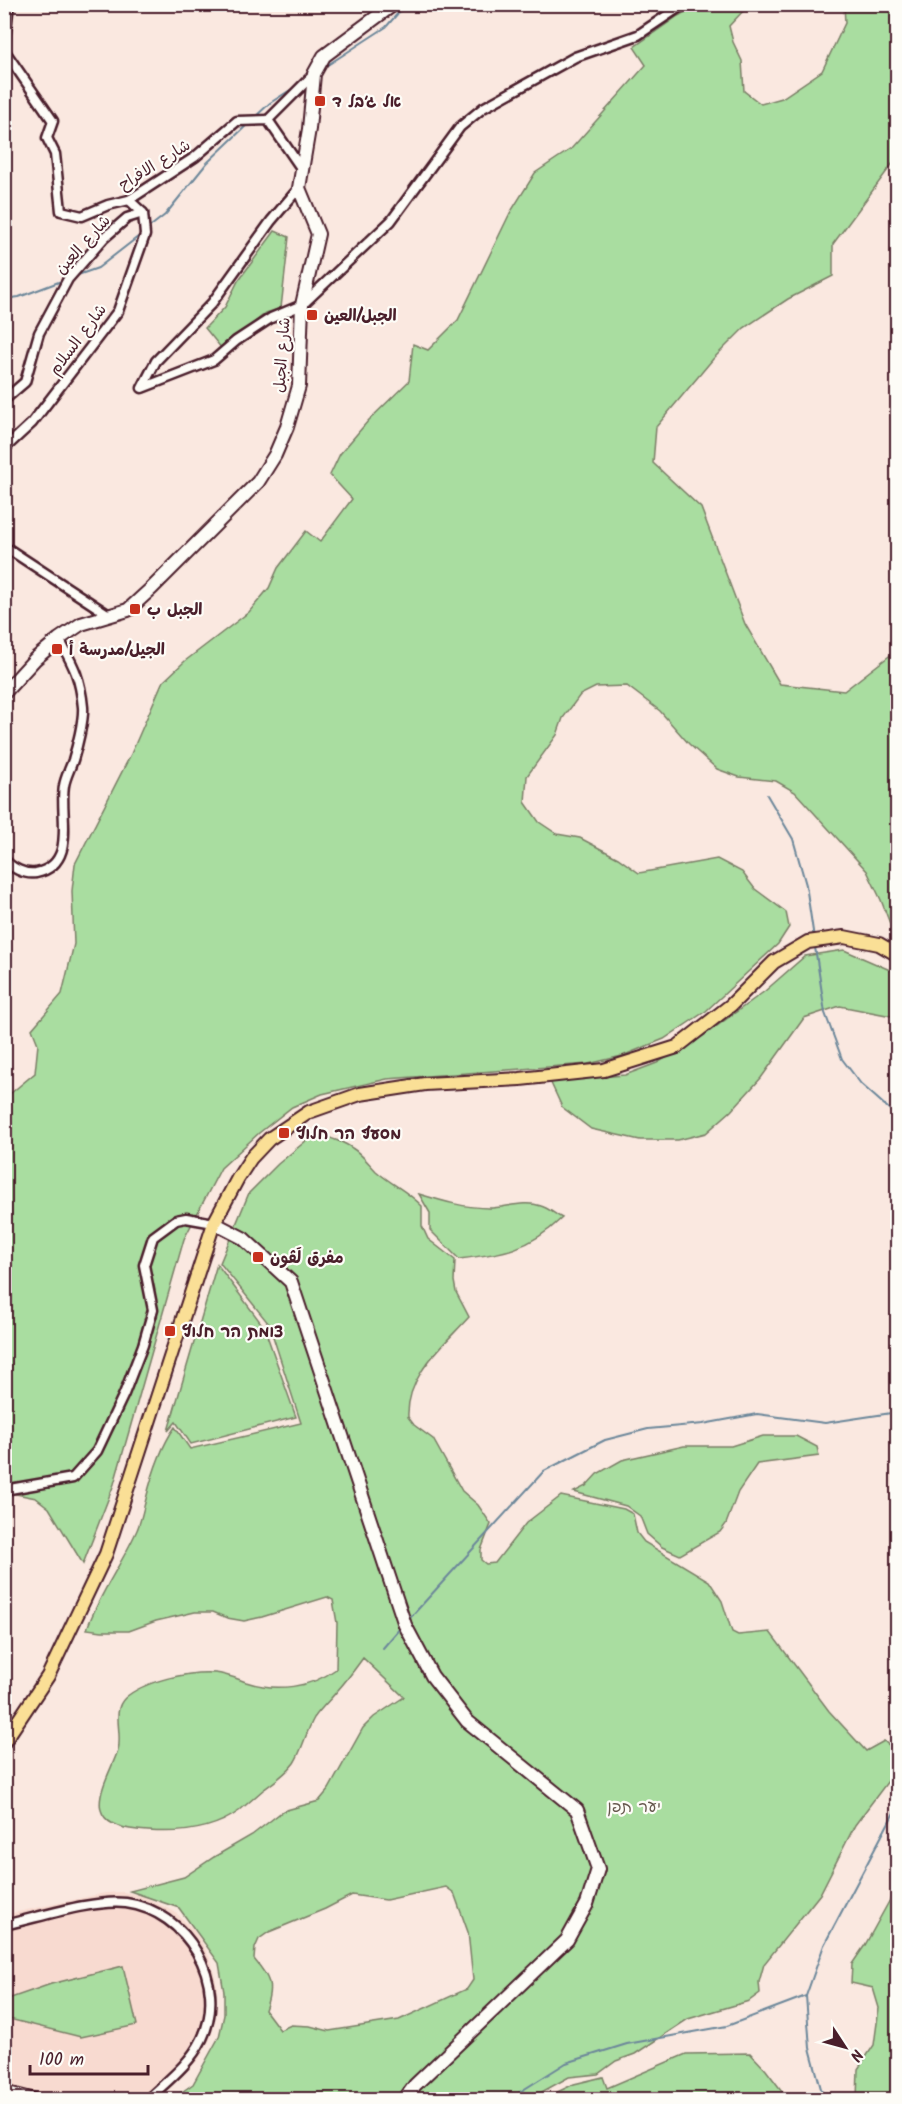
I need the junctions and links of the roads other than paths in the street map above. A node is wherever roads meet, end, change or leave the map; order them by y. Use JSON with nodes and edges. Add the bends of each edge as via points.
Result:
{"nodes":[{"id":1,"x":9,"y":4,"type":"edge"},
{"id":2,"x":394,"y":4,"type":"edge"},
{"id":3,"x":684,"y":4,"type":"edge"},
{"id":4,"x":4,"y":49,"type":"edge"},
{"id":5,"x":314,"y":74,"type":"junction"},
{"id":6,"x":268,"y":120,"type":"junction"},
{"id":7,"x":301,"y":168,"type":"junction"},
{"id":8,"x":299,"y":188,"type":"junction"},
{"id":9,"x":129,"y":200,"type":"junction"},
{"id":10,"x":143,"y":213,"type":"junction"},
{"id":11,"x":302,"y":305,"type":"junction"},
{"id":12,"x":4,"y":400,"type":"edge"},
{"id":13,"x":4,"y":449,"type":"edge"},
{"id":14,"x":10,"y":550,"type":"dead end"},
{"id":15,"x":109,"y":615,"type":"junction"},
{"id":16,"x":58,"y":639,"type":"junction"},
{"id":17,"x":4,"y":693,"type":"edge"},
{"id":18,"x":4,"y":859,"type":"edge"},
{"id":19,"x":897,"y":956,"type":"edge"},
{"id":20,"x":214,"y":1222,"type":"junction"},
{"id":21,"x":4,"y":1490,"type":"edge"},
{"id":22,"x":4,"y":1742,"type":"edge"},
{"id":23,"x":4,"y":1925,"type":"edge"},
{"id":24,"x":4,"y":2092,"type":"edge"},
{"id":25,"x":153,"y":2096,"type":"edge"},
{"id":26,"x":25,"y":2098,"type":"edge"},
{"id":27,"x":35,"y":2100,"type":"edge"},
{"id":28,"x":147,"y":2100,"type":"edge"},
{"id":29,"x":404,"y":2100,"type":"edge"}],
"edges":[{"from":1,"to":4,"type":"street"},
{"from":2,"to":5,"type":"main road","via":[[324,56]]},
{"from":3,"to":11,"type":"street","via":[[638,35],[574,57],[483,108],[460,127],[391,221]]},
{"from":4,"to":9,"type":"street","name":"شارع الافراح","via":[[53,121],[47,138],[56,154],[61,211],[82,216]]},
{"from":5,"to":6,"type":"street"},
{"from":5,"to":7,"type":"main road","name":"شارع الجبل"},
{"from":6,"to":7,"type":"street"},
{"from":6,"to":9,"type":"street","name":"شارع الافراح","via":[[237,122],[195,157]]},
{"from":7,"to":8,"type":"main road","name":"شارع الجبل"},
{"from":8,"to":11,"type":"main road","name":"شارع الجبل","via":[[318,234]]},
{"from":8,"to":11,"type":"street","via":[[212,303],[156,361],[142,388],[214,360],[271,318]]},
{"from":9,"to":10,"type":"street"},
{"from":10,"to":12,"type":"street","name":"شارع العين","via":[[127,218],[104,237],[68,279],[39,333],[25,382]]},
{"from":10,"to":13,"type":"street","name":"شارع السلام","via":[[145,235],[118,311],[32,423]]},
{"from":11,"to":15,"type":"main road","name":"شارع الجبل","via":[[299,386],[275,455],[258,482],[152,588],[128,610]]},
{"from":14,"to":15,"type":"street"},
{"from":15,"to":16,"type":"main road","name":"شارع الجبل","via":[[81,624]]},
{"from":16,"to":17,"type":"main road","name":"شارع الجبل"},
{"from":16,"to":18,"type":"street","via":[[78,673],[83,710],[64,787],[65,833],[58,859],[47,870],[28,874]]},
{"from":19,"to":20,"type":"main road","via":[[879,944],[844,936],[808,942],[774,962],[732,1005],[677,1047],[604,1070],[425,1084],[360,1094],[309,1112],[269,1139],[251,1158]]},
{"from":20,"to":21,"type":"street","via":[[176,1220],[153,1237],[144,1265],[153,1310],[124,1394],[97,1451],[73,1478]]},
{"from":20,"to":22,"type":"main road","via":[[106,1554],[48,1676]]},
{"from":20,"to":29,"type":"main road","via":[[243,1238],[291,1282],[405,1625],[432,1676],[467,1721],[577,1810],[598,1869],[587,1904],[567,1940]]},
{"from":23,"to":25,"type":"street","via":[[98,1904],[126,1903],[151,1910],[173,1923],[190,1941],[203,1963],[210,1987],[210,2012],[202,2038],[187,2063]]},
{"from":24,"to":26,"type":"main road"},
{"from":25,"to":28,"type":"street"},
{"from":26,"to":27,"type":"main road"}]}
